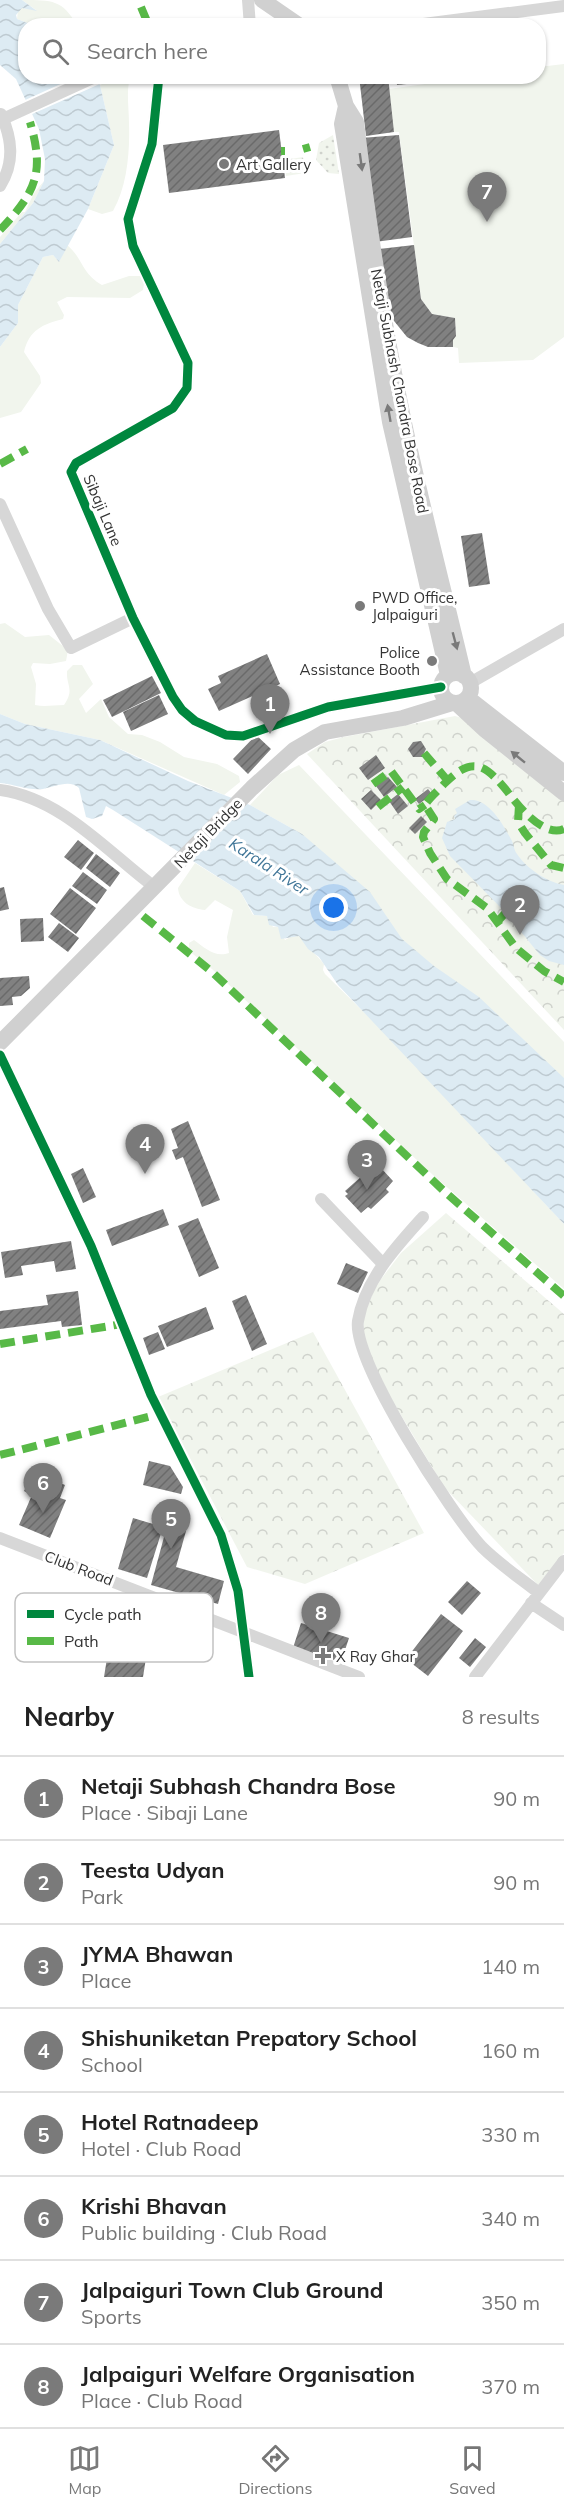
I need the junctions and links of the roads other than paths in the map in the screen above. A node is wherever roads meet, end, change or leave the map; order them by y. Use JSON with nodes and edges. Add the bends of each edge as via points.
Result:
{"nodes":[{"id":1,"x":248,"y":0,"type":"edge"},
{"id":2,"x":262,"y":0,"type":"edge"},
{"id":3,"x":564,"y":6,"type":"edge"},
{"id":4,"x":249,"y":18,"type":"edge"},
{"id":5,"x":287,"y":18,"type":"edge"},
{"id":6,"x":470,"y":18,"type":"edge"},
{"id":7,"x":78,"y":84,"type":"edge"},
{"id":8,"x":158,"y":84,"type":"edge"},
{"id":9,"x":339,"y":84,"type":"edge"},
{"id":10,"x":346,"y":106,"type":"junction"},
{"id":11,"x":5,"y":115,"type":"edge"},
{"id":12,"x":0,"y":186,"type":"edge"},
{"id":13,"x":0,"y":504,"type":"edge"},
{"id":14,"x":134,"y":618,"type":"junction"},
{"id":15,"x":564,"y":628,"type":"edge"},
{"id":16,"x":455,"y":690,"type":"junction"},
{"id":17,"x":564,"y":773,"type":"edge"},
{"id":18,"x":252,"y":788,"type":"junction"},
{"id":19,"x":0,"y":790,"type":"edge"},
{"id":20,"x":564,"y":793,"type":"edge"},
{"id":21,"x":156,"y":880,"type":"junction"},
{"id":22,"x":0,"y":1043,"type":"edge"},
{"id":23,"x":0,"y":1055,"type":"edge"},
{"id":24,"x":321,"y":1198,"type":"dead end"},
{"id":25,"x":423,"y":1217,"type":"dead end"},
{"id":26,"x":384,"y":1264,"type":"junction"},
{"id":27,"x":0,"y":1538,"type":"edge"},
{"id":28,"x":564,"y":1561,"type":"edge"},
{"id":29,"x":143,"y":1593,"type":"edge"},
{"id":30,"x":535,"y":1598,"type":"junction"},
{"id":31,"x":213,"y":1620,"type":"edge"},
{"id":32,"x":564,"y":1625,"type":"edge"},
{"id":33,"x":244,"y":1632,"type":"junction"},
{"id":34,"x":249,"y":1677,"type":"edge"},
{"id":35,"x":359,"y":1677,"type":"edge"},
{"id":36,"x":475,"y":1677,"type":"edge"}],
"edges":[{"from":1,"to":4,"type":"street"},
{"from":2,"to":5,"type":"street"},
{"from":3,"to":6,"type":"street"},
{"from":7,"to":11,"type":"street"},
{"from":8,"to":14,"type":"street","name":"Sibaji Lane","via":[[152,144],[128,219],[134,246],[186,354],[189,380],[173,408],[76,463],[70,472]]},
{"from":9,"to":10,"type":"street","name":"Netaji Subhash Chandra Bose Road"},
{"from":10,"to":16,"type":"street","name":"Netaji Subhash Chandra Bose Road","one_way":true,"via":[[356,122],[403,420],[436,569]]},
{"from":16,"to":10,"type":"street","name":"Netaji Subhash Chandra Bose Road","one_way":true,"via":[[390,422],[339,130]]},
{"from":11,"to":12,"type":"street","via":[[11,150]]},
{"from":13,"to":14,"type":"street","via":[[48,609],[71,648]]},
{"from":14,"to":16,"type":"street","name":"Sibaji Lane","via":[[182,710],[195,721],[226,735],[243,736],[344,703]]},
{"from":15,"to":16,"type":"street"},
{"from":16,"to":17,"type":"street"},
{"from":16,"to":18,"type":"street","via":[[403,718],[325,732]]},
{"from":16,"to":18,"type":"street","via":[[322,722],[290,743]]},
{"from":20,"to":16,"type":"street","one_way":true,"via":[[484,729]]},
{"from":18,"to":21,"type":"street","name":"Netaji Bridge"},
{"from":19,"to":21,"type":"street","via":[[53,808]]},
{"from":21,"to":22,"type":"street","name":"Netaji Bridge","via":[[139,912]]},
{"from":23,"to":33,"type":"street","via":[[91,1246],[152,1396],[222,1535],[234,1573]]},
{"from":24,"to":26,"type":"street"},
{"from":25,"to":26,"type":"street"},
{"from":26,"to":30,"type":"street","via":[[371,1286],[357,1334],[377,1385],[451,1509]]},
{"from":27,"to":29,"type":"street","name":"Club Road"},
{"from":28,"to":30,"type":"street"},
{"from":30,"to":32,"type":"street"},
{"from":30,"to":36,"type":"street"},
{"from":31,"to":33,"type":"street","name":"Club Road"},
{"from":33,"to":34,"type":"street"},
{"from":33,"to":35,"type":"street","name":"Club Road"}]}
